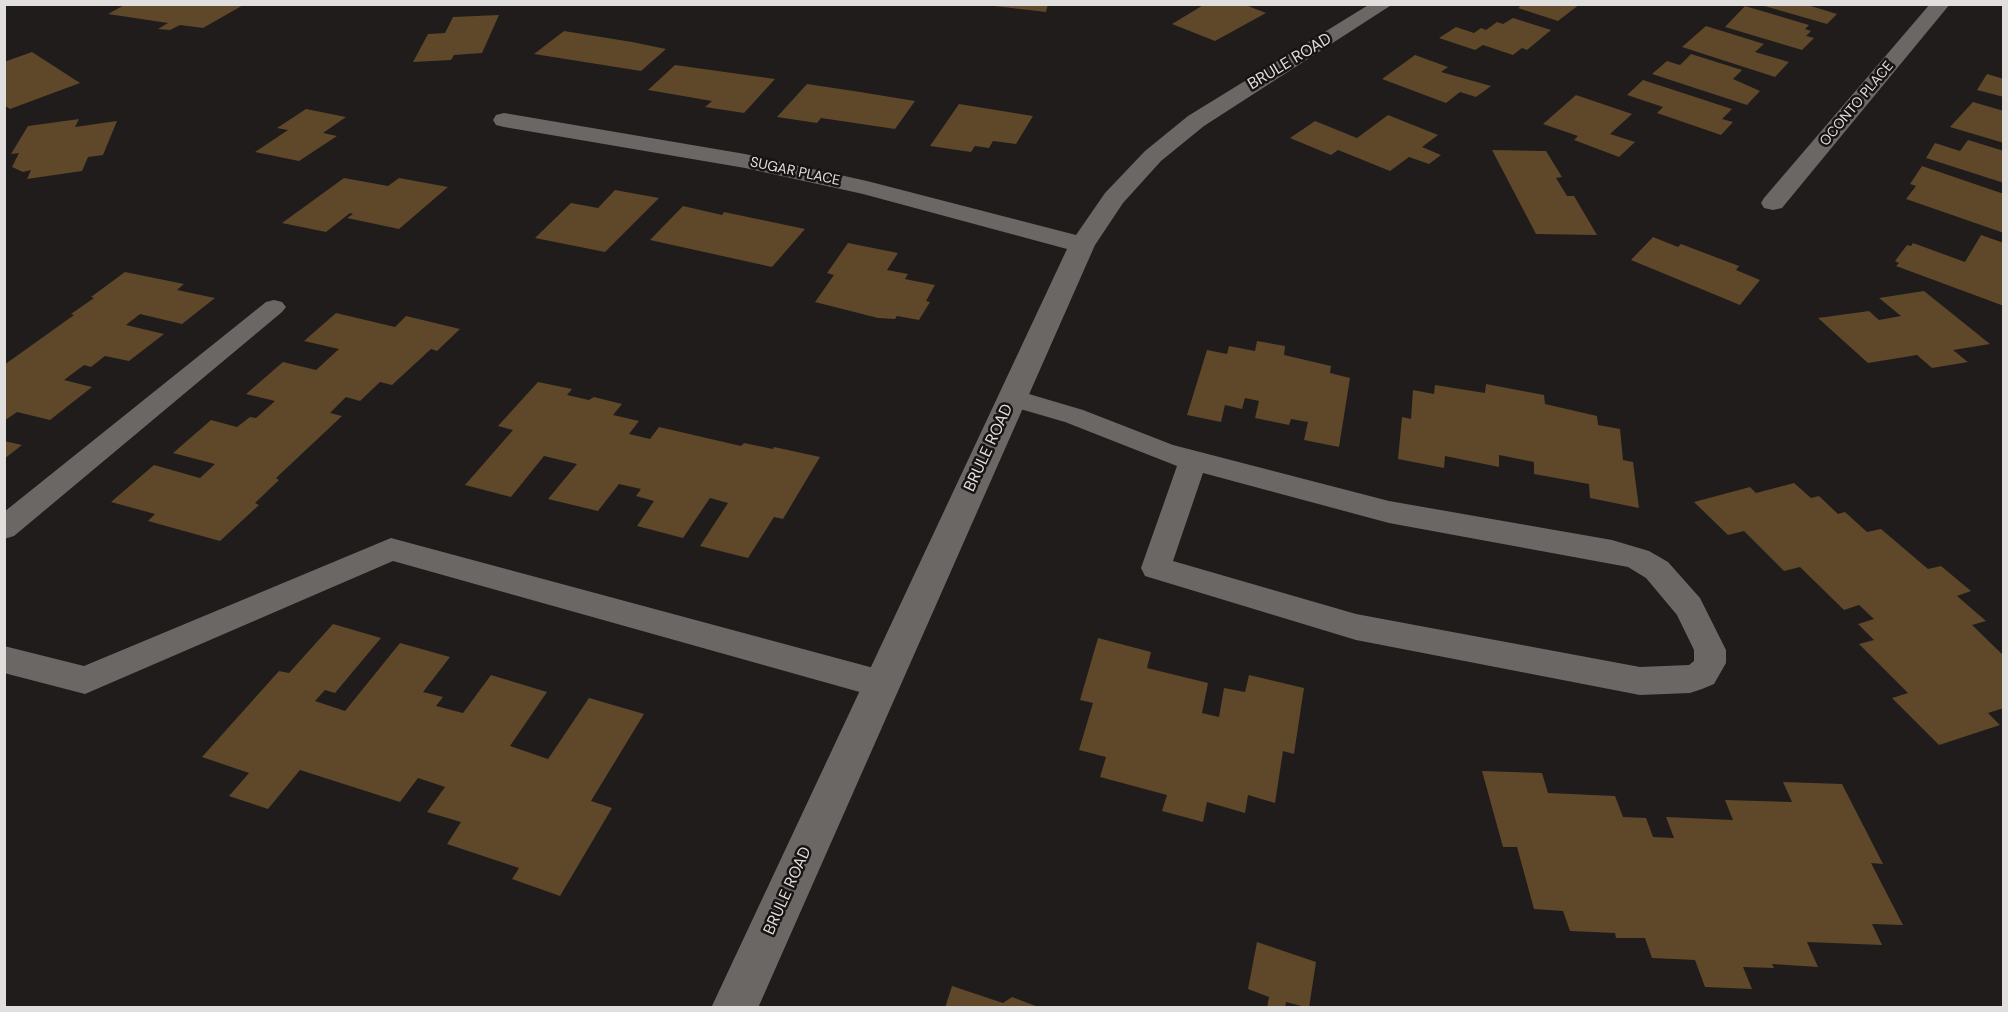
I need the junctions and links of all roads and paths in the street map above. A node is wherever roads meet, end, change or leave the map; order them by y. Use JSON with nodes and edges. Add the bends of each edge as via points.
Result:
{"nodes":[{"id":1,"x":1384,"y":4,"type":"edge"},
{"id":2,"x":1941,"y":4,"type":"edge"},
{"id":3,"x":504,"y":120,"type":"dead end"},
{"id":4,"x":1773,"y":203,"type":"dead end"},
{"id":5,"x":1082,"y":245,"type":"junction"},
{"id":6,"x":274,"y":307,"type":"dead end"},
{"id":7,"x":1012,"y":398,"type":"junction"},
{"id":8,"x":1193,"y":461,"type":"junction"},
{"id":9,"x":4,"y":528,"type":"edge"},
{"id":10,"x":4,"y":659,"type":"edge"},
{"id":11,"x":881,"y":684,"type":"junction"},
{"id":12,"x":734,"y":1008,"type":"edge"}],
"edges":[{"from":1,"to":5,"type":"street","name":"BRULE ROAD","via":[[1196,121],[1153,156],[1114,198]]},
{"from":2,"to":4,"type":"street","name":"OCONTO PLACE"},
{"from":3,"to":5,"type":"street","name":"SUGAR PLACE","via":[[746,161],[867,188]]},
{"from":5,"to":7,"type":"street","name":"BRULE ROAD"},
{"from":6,"to":9,"type":"lane"},
{"from":7,"to":8,"type":"lane","via":[[1074,416]]},
{"from":7,"to":11,"type":"street","name":"BRULE ROAD"},
{"from":8,"to":8,"type":"lane","via":[[1389,512],[1612,551],[1638,559],[1657,570],[1689,608],[1710,650],[1710,663],[1703,674],[1690,679],[1640,681],[1356,627],[1156,568]]},
{"from":10,"to":11,"type":"lane","via":[[85,680],[391,549]]},
{"from":11,"to":12,"type":"street","name":"BRULE ROAD"}]}
